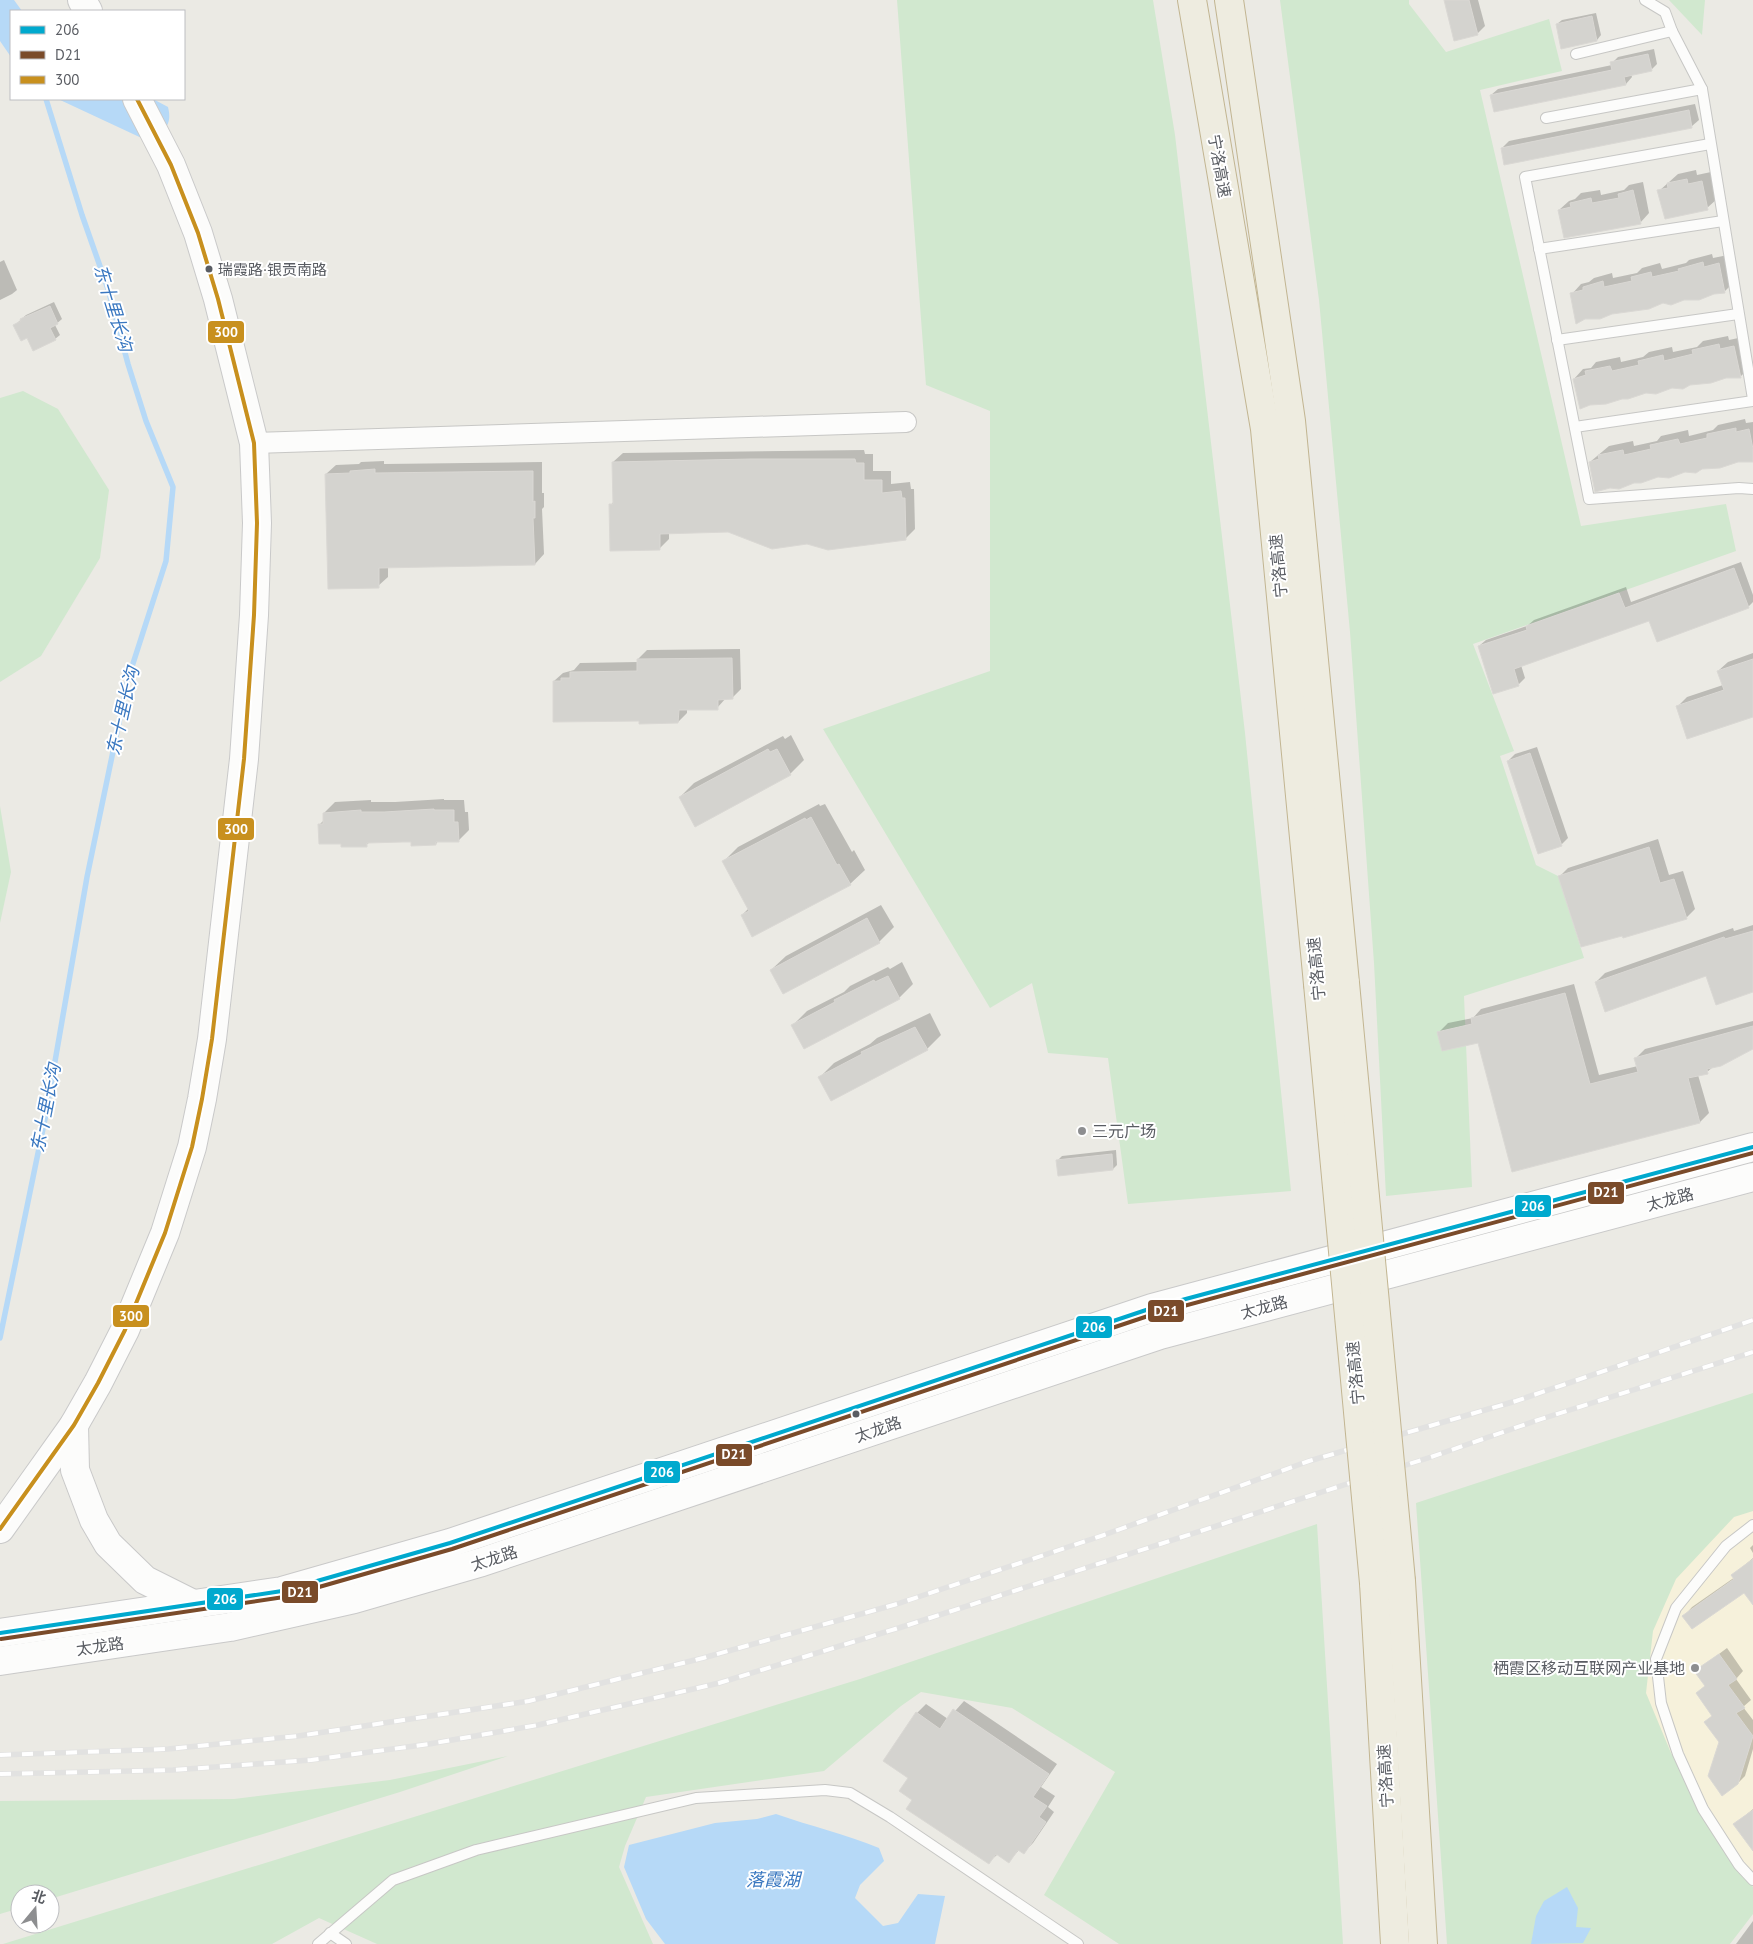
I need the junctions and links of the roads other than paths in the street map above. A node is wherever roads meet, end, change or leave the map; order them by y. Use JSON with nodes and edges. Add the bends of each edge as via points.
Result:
{"nodes":[{"id":1,"x":1192,"y":0,"type":"edge"},
{"id":2,"x":1229,"y":0,"type":"edge"},
{"id":3,"x":1645,"y":0,"type":"edge"},
{"id":4,"x":1672,"y":31,"type":"junction"},
{"id":5,"x":1576,"y":54,"type":"dead end"},
{"id":6,"x":1702,"y":89,"type":"junction"},
{"id":7,"x":138,"y":100,"type":"edge"},
{"id":8,"x":1546,"y":118,"type":"dead end"},
{"id":9,"x":1710,"y":144,"type":"junction"},
{"id":10,"x":1723,"y":221,"type":"junction"},
{"id":11,"x":1539,"y":250,"type":"junction"},
{"id":12,"x":1738,"y":314,"type":"junction"},
{"id":13,"x":1557,"y":340,"type":"junction"},
{"id":14,"x":1753,"y":400,"type":"edge"},
{"id":15,"x":906,"y":422,"type":"dead end"},
{"id":16,"x":1574,"y":427,"type":"junction"},
{"id":17,"x":254,"y":443,"type":"junction"},
{"id":18,"x":1753,"y":489,"type":"edge"},
{"id":19,"x":1753,"y":1147,"type":"edge"},
{"id":20,"x":1753,"y":1177,"type":"edge"},
{"id":21,"x":74,"y":1425,"type":"junction"},
{"id":22,"x":1753,"y":1525,"type":"edge"},
{"id":23,"x":0,"y":1529,"type":"edge"},
{"id":24,"x":195,"y":1606,"type":"junction"},
{"id":25,"x":0,"y":1633,"type":"edge"},
{"id":26,"x":0,"y":1661,"type":"edge"},
{"id":27,"x":1753,"y":1880,"type":"edge"},
{"id":28,"x":330,"y":1933,"type":"junction"},
{"id":29,"x":318,"y":1944,"type":"edge"},
{"id":30,"x":346,"y":1944,"type":"edge"},
{"id":31,"x":1078,"y":1944,"type":"edge"},
{"id":32,"x":1395,"y":1944,"type":"edge"},
{"id":33,"x":1423,"y":1944,"type":"edge"}],
"edges":[{"from":1,"to":32,"type":"highway","name":"宁洛高速","bridge":true,"via":[[1264,429],[1374,1583]]},
{"from":2,"to":33,"type":"highway","name":"宁洛高速","bridge":true,"via":[[1291,421],[1401,1582]]},
{"from":3,"to":4,"type":"lane","via":[[1665,12]]},
{"from":4,"to":5,"type":"lane"},
{"from":4,"to":6,"type":"lane"},
{"from":6,"to":8,"type":"lane"},
{"from":6,"to":9,"type":"lane"},
{"from":7,"to":17,"type":"main road","via":[[171,165],[198,233],[225,324]]},
{"from":9,"to":10,"type":"lane"},
{"from":9,"to":11,"type":"lane","via":[[1525,177]]},
{"from":10,"to":11,"type":"lane"},
{"from":10,"to":12,"type":"lane"},
{"from":11,"to":13,"type":"lane"},
{"from":12,"to":13,"type":"lane"},
{"from":12,"to":14,"type":"lane"},
{"from":13,"to":16,"type":"lane"},
{"from":14,"to":16,"type":"lane"},
{"from":15,"to":17,"type":"street"},
{"from":16,"to":18,"type":"lane","via":[[1589,499]]},
{"from":17,"to":21,"type":"main road","via":[[257,522],[244,759],[212,1039],[202,1099],[192,1148],[166,1234],[125,1330]]},
{"from":19,"to":24,"type":"main road","name":"太龙路","via":[[1152,1308],[450,1543],[282,1592]]},
{"from":20,"to":26,"type":"main road","name":"太龙路","via":[[1160,1335],[482,1562],[354,1599],[230,1627]]},
{"from":21,"to":23,"type":"main road"},
{"from":21,"to":24,"type":"main road","via":[[76,1470],[94,1520],[108,1544],[145,1580]]},
{"from":22,"to":27,"type":"lane","via":[[1726,1546],[1676,1608],[1656,1659],[1661,1703],[1678,1754],[1703,1809],[1739,1865]]},
{"from":24,"to":25,"type":"main road","name":"太龙路"},
{"from":28,"to":29,"type":"lane"},
{"from":28,"to":30,"type":"lane"},
{"from":28,"to":31,"type":"lane","via":[[394,1880],[476,1850],[696,1798],[825,1790],[850,1794],[890,1817]]}]}
